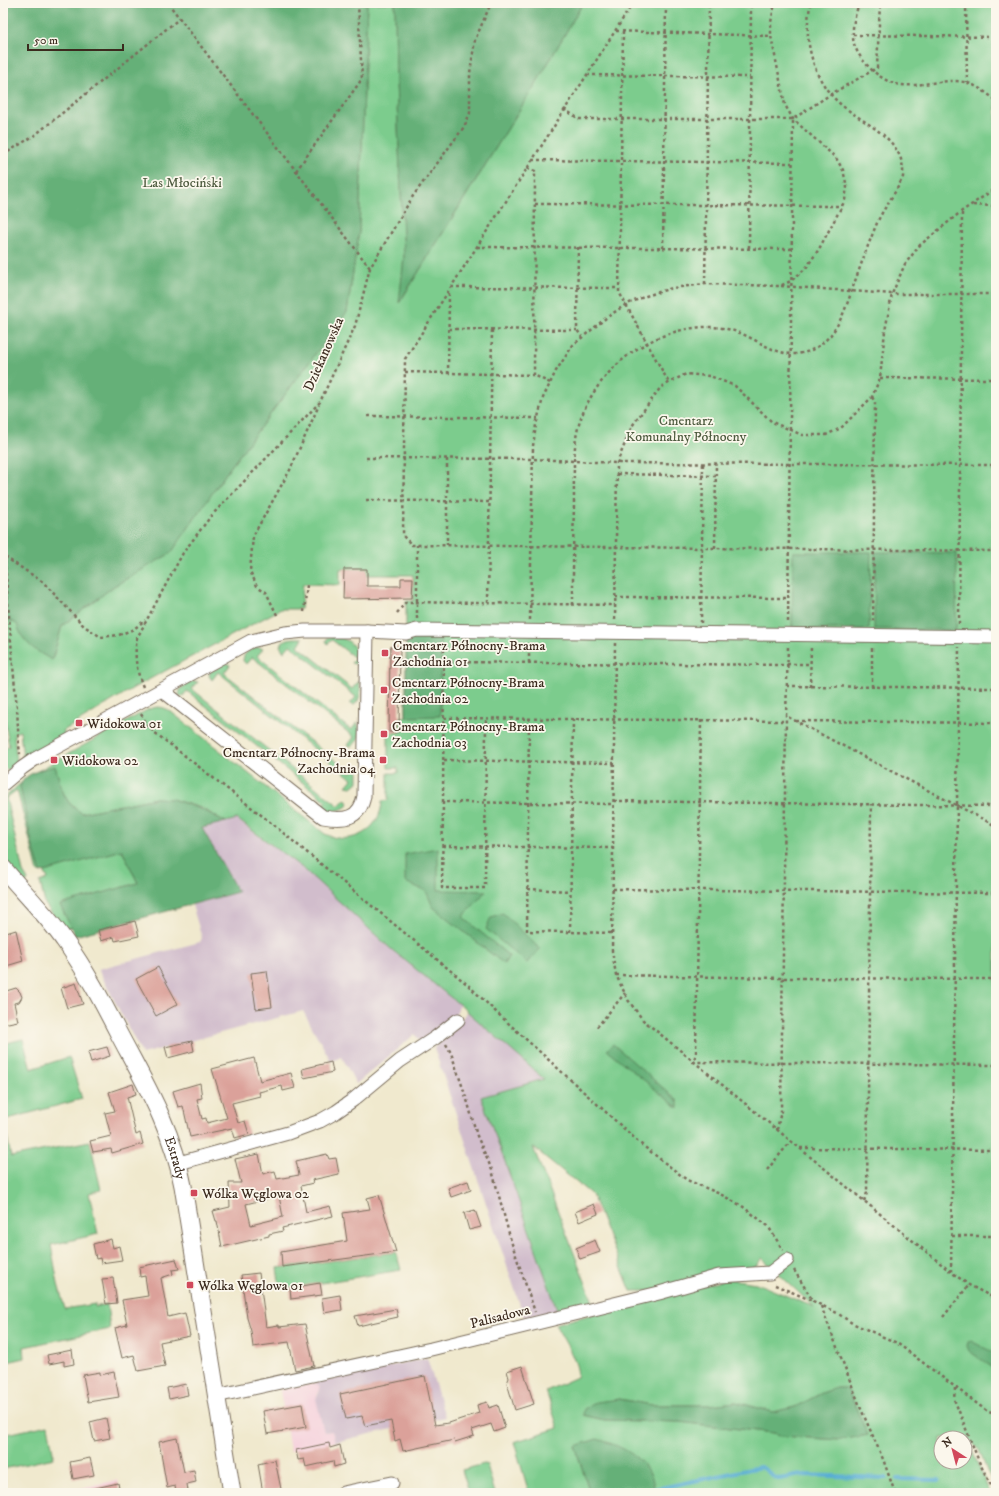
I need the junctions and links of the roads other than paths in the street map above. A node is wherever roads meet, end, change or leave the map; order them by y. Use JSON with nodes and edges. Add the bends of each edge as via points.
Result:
{"nodes":[{"id":1,"x":367,"y":632,"type":"junction"},
{"id":2,"x":996,"y":637,"type":"edge"},
{"id":3,"x":162,"y":690,"type":"junction"},
{"id":4,"x":3,"y":784,"type":"edge"},
{"id":5,"x":3,"y":868,"type":"edge"},
{"id":6,"x":458,"y":1020,"type":"dead end"},
{"id":7,"x":179,"y":1163,"type":"junction"},
{"id":8,"x":787,"y":1260,"type":"road end"},
{"id":9,"x":216,"y":1396,"type":"junction"},
{"id":10,"x":392,"y":1483,"type":"dead end"},
{"id":11,"x":232,"y":1493,"type":"edge"},
{"id":12,"x":343,"y":1493,"type":"edge"}],
"edges":[{"from":1,"to":2,"type":"street"},
{"from":1,"to":3,"type":"street","via":[[305,631],[260,638]]},
{"from":1,"to":3,"type":"street","via":[[364,796],[362,806],[349,817],[332,819],[316,813]]},
{"from":3,"to":4,"type":"street","via":[[42,755]]},
{"from":5,"to":7,"type":"main road","name":"Estrady","via":[[63,938],[86,972],[149,1091]]},
{"from":6,"to":7,"type":"street","via":[[400,1061],[353,1100],[320,1121],[288,1133]]},
{"from":7,"to":9,"type":"main road","name":"Estrady"},
{"from":8,"to":9,"type":"street","name":"Palisadowa","via":[[770,1273],[719,1276],[539,1323]]},
{"from":9,"to":11,"type":"main road","name":"Estrady"},
{"from":10,"to":12,"type":"street"}]}
